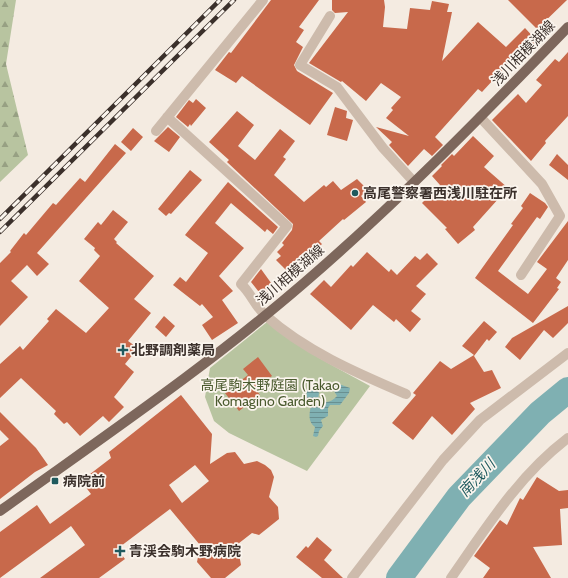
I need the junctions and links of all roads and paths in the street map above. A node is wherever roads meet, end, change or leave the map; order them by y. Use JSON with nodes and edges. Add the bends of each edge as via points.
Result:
{"nodes":[{"id":1,"x":263,"y":0,"type":"edge"},
{"id":2,"x":330,"y":16,"type":"dead end"},
{"id":3,"x":568,"y":27,"type":"edge"},
{"id":4,"x":167,"y":117,"type":"junction"},
{"id":5,"x":480,"y":118,"type":"junction"},
{"id":6,"x":156,"y":131,"type":"dead end"},
{"id":7,"x":414,"y":182,"type":"junction"},
{"id":8,"x":521,"y":275,"type":"dead end"},
{"id":9,"x":265,"y":315,"type":"junction"},
{"id":10,"x":568,"y":353,"type":"edge"},
{"id":11,"x":406,"y":394,"type":"dead end"},
{"id":12,"x":568,"y":438,"type":"edge"},
{"id":13,"x":0,"y":510,"type":"edge"},
{"id":14,"x":352,"y":578,"type":"edge"},
{"id":15,"x":451,"y":578,"type":"edge"}],
"edges":[{"from":1,"to":4,"type":"street"},
{"from":2,"to":7,"type":"street","via":[[300,65],[337,87],[383,148]]},
{"from":3,"to":5,"type":"main road","name":"浅川相模湖線"},
{"from":4,"to":6,"type":"street"},
{"from":4,"to":9,"type":"street","via":[[287,226],[241,284]]},
{"from":5,"to":7,"type":"main road","name":"浅川相模湖線"},
{"from":5,"to":8,"type":"street","via":[[542,184],[560,216]]},
{"from":7,"to":9,"type":"main road","name":"浅川相模湖線","via":[[305,282]]},
{"from":9,"to":11,"type":"street","via":[[314,351]]},
{"from":9,"to":13,"type":"main road","name":"浅川相模湖線","via":[[79,455]]},
{"from":10,"to":14,"type":"street","via":[[480,420],[443,460]]},
{"from":12,"to":15,"type":"street","via":[[551,451],[509,497]]}]}
